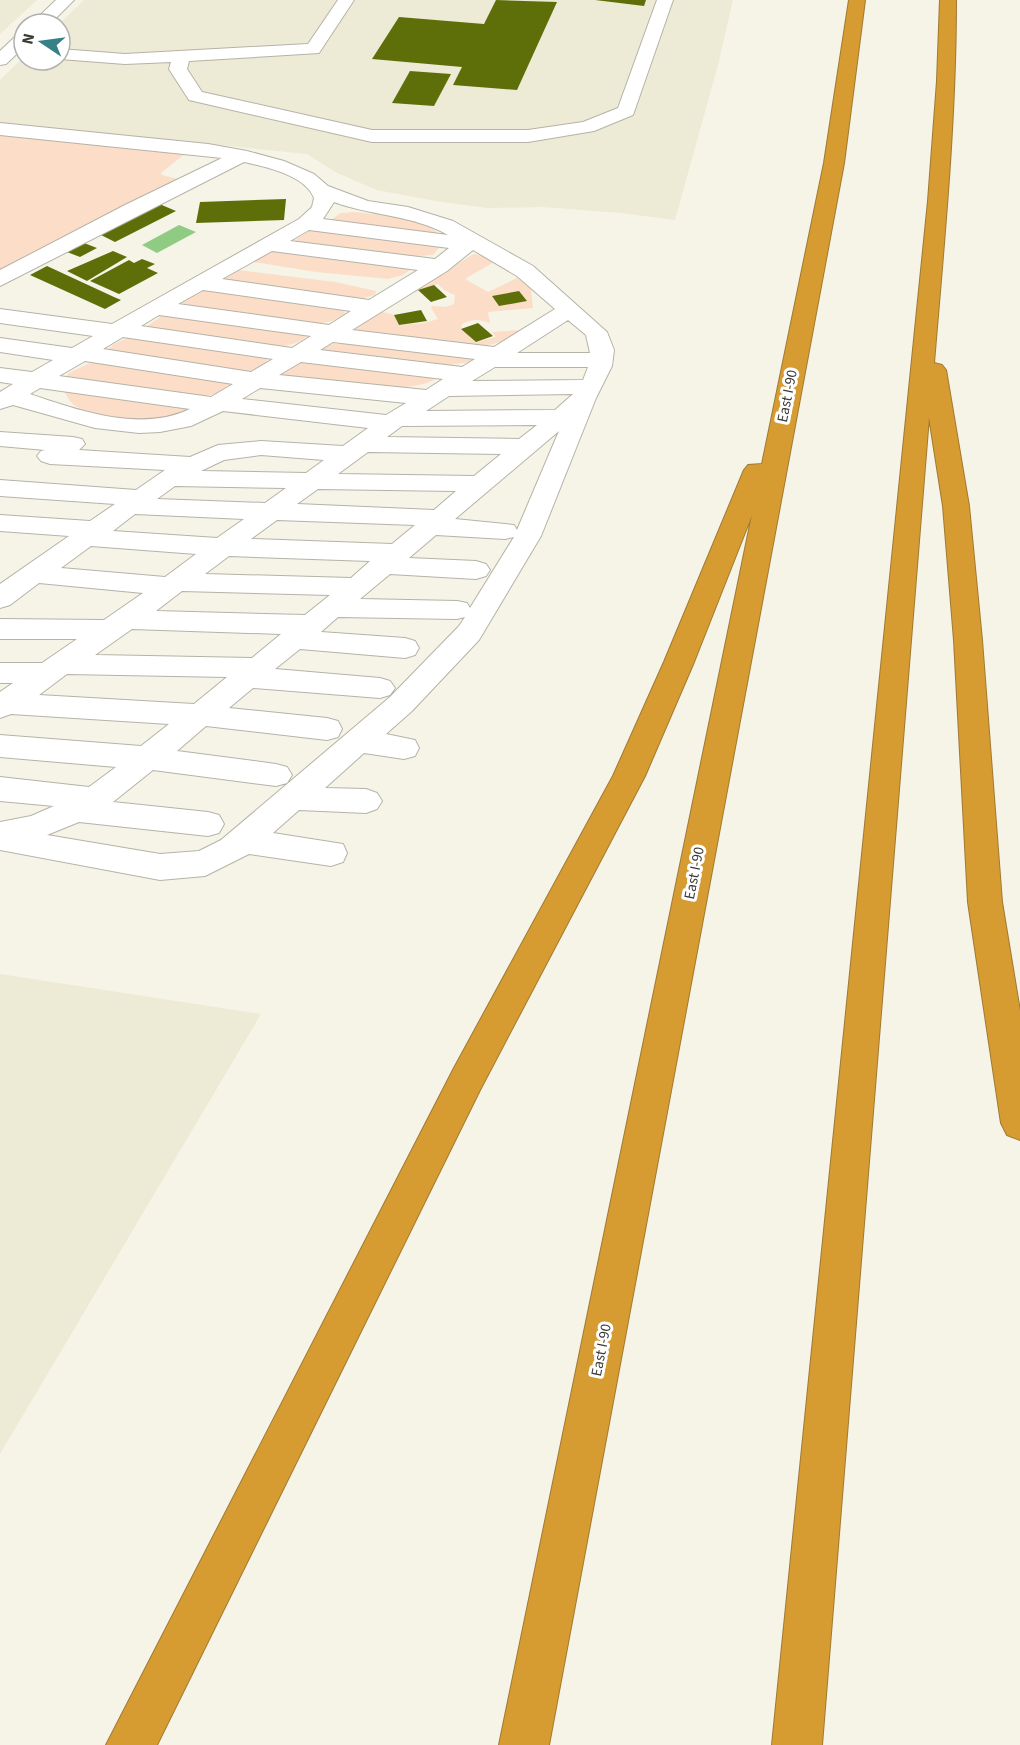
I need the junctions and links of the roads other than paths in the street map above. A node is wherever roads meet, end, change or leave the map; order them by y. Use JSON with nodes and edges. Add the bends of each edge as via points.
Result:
{"nodes":[{"id":1,"x":66,"y":0,"type":"edge"},
{"id":2,"x":346,"y":0,"type":"edge"},
{"id":3,"x":665,"y":0,"type":"edge"},
{"id":4,"x":857,"y":0,"type":"edge"},
{"id":5,"x":948,"y":0,"type":"edge"},
{"id":6,"x":53,"y":12,"type":"edge"},
{"id":7,"x":72,"y":55,"type":"edge"},
{"id":8,"x":181,"y":55,"type":"junction"},
{"id":9,"x":0,"y":129,"type":"edge"},
{"id":10,"x":241,"y":156,"type":"junction"},
{"id":11,"x":321,"y":190,"type":"junction"},
{"id":12,"x":306,"y":223,"type":"junction"},
{"id":13,"x":470,"y":242,"type":"junction"},
{"id":14,"x":268,"y":244,"type":"junction"},
{"id":15,"x":233,"y":265,"type":"junction"},
{"id":16,"x":439,"y":266,"type":"junction"},
{"id":17,"x":267,"y":270,"type":"dead end"},
{"id":18,"x":0,"y":279,"type":"edge"},
{"id":19,"x":200,"y":283,"type":"junction"},
{"id":20,"x":368,"y":283,"type":"dead end"},
{"id":21,"x":402,"y":287,"type":"junction"},
{"id":22,"x":372,"y":307,"type":"junction"},
{"id":23,"x":155,"y":308,"type":"junction"},
{"id":24,"x":570,"y":309,"type":"junction"},
{"id":25,"x":0,"y":316,"type":"edge"},
{"id":26,"x":926,"y":320,"type":"junction"},
{"id":27,"x":118,"y":331,"type":"junction"},
{"id":28,"x":331,"y":333,"type":"junction"},
{"id":29,"x":0,"y":345,"type":"edge"},
{"id":30,"x":79,"y":355,"type":"junction"},
{"id":31,"x":296,"y":355,"type":"junction"},
{"id":32,"x":493,"y":358,"type":"junction"},
{"id":33,"x":602,"y":360,"type":"junction"},
{"id":34,"x":467,"y":375,"type":"junction"},
{"id":35,"x":38,"y":380,"type":"junction"},
{"id":36,"x":255,"y":380,"type":"junction"},
{"id":37,"x":789,"y":390,"type":"junction"},
{"id":38,"x":4,"y":391,"type":"edge"},
{"id":39,"x":588,"y":392,"type":"junction"},
{"id":40,"x":437,"y":394,"type":"junction"},
{"id":41,"x":213,"y":406,"type":"junction"},
{"id":42,"x":561,"y":417,"type":"junction"},
{"id":43,"x":394,"y":421,"type":"junction"},
{"id":44,"x":110,"y":422,"type":"junction"},
{"id":45,"x":136,"y":426,"type":"junction"},
{"id":46,"x":193,"y":438,"type":"junction"},
{"id":47,"x":0,"y":439,"type":"edge"},
{"id":48,"x":73,"y":444,"type":"junction"},
{"id":49,"x":524,"y":447,"type":"junction"},
{"id":50,"x":261,"y":448,"type":"junction"},
{"id":51,"x":355,"y":449,"type":"junction"},
{"id":52,"x":50,"y":456,"type":"junction"},
{"id":53,"x":177,"y":471,"type":"junction"},
{"id":54,"x":2,"y":481,"type":"edge"},
{"id":55,"x":311,"y":482,"type":"junction"},
{"id":56,"x":479,"y":484,"type":"junction"},
{"id":57,"x":136,"y":502,"type":"junction"},
{"id":58,"x":270,"y":512,"type":"junction"},
{"id":59,"x":434,"y":522,"type":"junction"},
{"id":60,"x":0,"y":523,"type":"edge"},
{"id":61,"x":505,"y":531,"type":"dead end"},
{"id":62,"x":91,"y":533,"type":"junction"},
{"id":63,"x":223,"y":547,"type":"junction"},
{"id":64,"x":389,"y":559,"type":"junction"},
{"id":65,"x":0,"y":565,"type":"edge"},
{"id":66,"x":476,"y":570,"type":"dead end"},
{"id":67,"x":38,"y":571,"type":"junction"},
{"id":68,"x":173,"y":584,"type":"junction"},
{"id":69,"x":355,"y":587,"type":"junction"},
{"id":70,"x":0,"y":599,"type":"edge"},
{"id":71,"x":332,"y":608,"type":"junction"},
{"id":72,"x":457,"y":610,"type":"dead end"},
{"id":73,"x":117,"y":624,"type":"junction"},
{"id":74,"x":0,"y":628,"type":"edge"},
{"id":75,"x":301,"y":632,"type":"junction"},
{"id":76,"x":405,"y":648,"type":"dead end"},
{"id":77,"x":55,"y":668,"type":"junction"},
{"id":78,"x":0,"y":673,"type":"edge"},
{"id":79,"x":251,"y":673,"type":"junction"},
{"id":80,"x":380,"y":688,"type":"dead end"},
{"id":81,"x":3,"y":705,"type":"edge"},
{"id":82,"x":200,"y":715,"type":"junction"},
{"id":83,"x":327,"y":729,"type":"dead end"},
{"id":84,"x":358,"y":741,"type":"junction"},
{"id":85,"x":0,"y":746,"type":"edge"},
{"id":86,"x":404,"y":748,"type":"dead end"},
{"id":87,"x":147,"y":758,"type":"junction"},
{"id":88,"x":284,"y":786,"type":"junction"},
{"id":89,"x":0,"y":789,"type":"edge"},
{"id":90,"x":366,"y":801,"type":"dead end"},
{"id":91,"x":85,"y":805,"type":"junction"},
{"id":92,"x":208,"y":824,"type":"dead end"},
{"id":93,"x":0,"y":834,"type":"edge"},
{"id":94,"x":0,"y":839,"type":"edge"},
{"id":95,"x":242,"y":841,"type":"junction"},
{"id":96,"x":331,"y":853,"type":"dead end"},
{"id":97,"x":1020,"y":1123,"type":"edge"},
{"id":98,"x":131,"y":1745,"type":"edge"},
{"id":99,"x":524,"y":1745,"type":"edge"},
{"id":100,"x":797,"y":1745,"type":"edge"}],
"edges":[{"from":1,"to":6,"type":"street"},
{"from":2,"to":8,"type":"street","via":[[313,49]]},
{"from":3,"to":8,"type":"street","via":[[626,111],[587,127],[528,136],[372,136],[195,96],[178,69]]},
{"from":4,"to":37,"type":"highway","name":"East I-90","via":[[834,163]]},
{"from":5,"to":26,"type":"highway","via":[[944,146]]},
{"from":7,"to":8,"type":"street","via":[[125,59]]},
{"from":9,"to":10,"type":"street"},
{"from":10,"to":11,"type":"street","via":[[300,174]]},
{"from":10,"to":18,"type":"street"},
{"from":11,"to":12,"type":"street","via":[[322,209]]},
{"from":11,"to":13,"type":"street","via":[[364,206],[428,218]]},
{"from":12,"to":13,"type":"street"},
{"from":12,"to":14,"type":"street"},
{"from":13,"to":16,"type":"street"},
{"from":13,"to":24,"type":"street","via":[[525,271]]},
{"from":14,"to":15,"type":"street"},
{"from":14,"to":16,"type":"street"},
{"from":15,"to":17,"type":"street"},
{"from":15,"to":19,"type":"street"},
{"from":16,"to":21,"type":"street"},
{"from":19,"to":22,"type":"street"},
{"from":19,"to":23,"type":"street"},
{"from":20,"to":21,"type":"street"},
{"from":21,"to":22,"type":"street"},
{"from":22,"to":28,"type":"street"},
{"from":23,"to":27,"type":"street"},
{"from":23,"to":28,"type":"street"},
{"from":24,"to":32,"type":"street"},
{"from":24,"to":33,"type":"street","via":[[596,332],[603,346]]},
{"from":25,"to":27,"type":"street"},
{"from":26,"to":97,"type":"highway","via":[[956,506],[985,902]]},
{"from":26,"to":100,"type":"highway"},
{"from":27,"to":30,"type":"street"},
{"from":27,"to":31,"type":"street"},
{"from":28,"to":31,"type":"street"},
{"from":28,"to":32,"type":"street"},
{"from":29,"to":30,"type":"street"},
{"from":30,"to":35,"type":"street"},
{"from":30,"to":36,"type":"street"},
{"from":31,"to":34,"type":"street"},
{"from":31,"to":36,"type":"street"},
{"from":32,"to":33,"type":"street"},
{"from":32,"to":34,"type":"street"},
{"from":33,"to":39,"type":"street"},
{"from":34,"to":40,"type":"street"},
{"from":35,"to":38,"type":"street"},
{"from":35,"to":41,"type":"street"},
{"from":36,"to":40,"type":"street"},
{"from":36,"to":41,"type":"street"},
{"from":37,"to":98,"type":"highway","via":[[725,553],[629,776],[467,1079]]},
{"from":37,"to":99,"type":"highway","name":"East I-90"},
{"from":38,"to":44,"type":"street","via":[[74,417]]},
{"from":39,"to":40,"type":"street"},
{"from":39,"to":42,"type":"street"},
{"from":39,"to":84,"type":"street","via":[[528,536],[469,633],[401,704]]},
{"from":40,"to":43,"type":"street"},
{"from":41,"to":43,"type":"street"},
{"from":41,"to":45,"type":"street","via":[[182,421]]},
{"from":41,"to":46,"type":"street"},
{"from":42,"to":43,"type":"street"},
{"from":42,"to":49,"type":"street"},
{"from":43,"to":51,"type":"street"},
{"from":44,"to":45,"type":"street"},
{"from":44,"to":48,"type":"street"},
{"from":45,"to":46,"type":"street"},
{"from":46,"to":50,"type":"street"},
{"from":46,"to":53,"type":"street"},
{"from":47,"to":48,"type":"street"},
{"from":48,"to":52,"type":"street"},
{"from":49,"to":51,"type":"street"},
{"from":49,"to":56,"type":"street"},
{"from":50,"to":51,"type":"street"},
{"from":50,"to":53,"type":"street","via":[[218,453]]},
{"from":51,"to":55,"type":"street"},
{"from":52,"to":53,"type":"street"},
{"from":52,"to":54,"type":"street"},
{"from":53,"to":55,"type":"street"},
{"from":53,"to":57,"type":"street"},
{"from":54,"to":57,"type":"street"},
{"from":55,"to":56,"type":"street"},
{"from":55,"to":58,"type":"street"},
{"from":56,"to":59,"type":"street"},
{"from":57,"to":58,"type":"street"},
{"from":57,"to":62,"type":"street"},
{"from":58,"to":59,"type":"street"},
{"from":58,"to":63,"type":"street"},
{"from":59,"to":61,"type":"street"},
{"from":59,"to":64,"type":"street"},
{"from":60,"to":62,"type":"street"},
{"from":62,"to":63,"type":"street"},
{"from":62,"to":67,"type":"street"},
{"from":63,"to":64,"type":"street"},
{"from":63,"to":68,"type":"street"},
{"from":64,"to":66,"type":"street"},
{"from":64,"to":69,"type":"street"},
{"from":65,"to":67,"type":"street"},
{"from":67,"to":68,"type":"street"},
{"from":67,"to":70,"type":"street"},
{"from":68,"to":69,"type":"street"},
{"from":68,"to":73,"type":"street"},
{"from":69,"to":71,"type":"street"},
{"from":71,"to":72,"type":"street"},
{"from":71,"to":75,"type":"street"},
{"from":73,"to":74,"type":"street"},
{"from":73,"to":75,"type":"street"},
{"from":73,"to":77,"type":"street"},
{"from":75,"to":76,"type":"street"},
{"from":75,"to":79,"type":"street"},
{"from":77,"to":78,"type":"street"},
{"from":77,"to":79,"type":"street"},
{"from":77,"to":81,"type":"street"},
{"from":79,"to":80,"type":"street"},
{"from":79,"to":82,"type":"street"},
{"from":81,"to":82,"type":"street"},
{"from":82,"to":83,"type":"street"},
{"from":82,"to":87,"type":"street"},
{"from":84,"to":86,"type":"street"},
{"from":84,"to":88,"type":"street"},
{"from":85,"to":87,"type":"street"},
{"from":87,"to":88,"type":"street"},
{"from":87,"to":91,"type":"street"},
{"from":88,"to":90,"type":"street"},
{"from":88,"to":95,"type":"street"},
{"from":89,"to":91,"type":"street"},
{"from":91,"to":92,"type":"street"},
{"from":91,"to":93,"type":"street","via":[[29,830]]},
{"from":94,"to":95,"type":"street","via":[[160,867],[205,863]]},
{"from":95,"to":96,"type":"street"}]}
